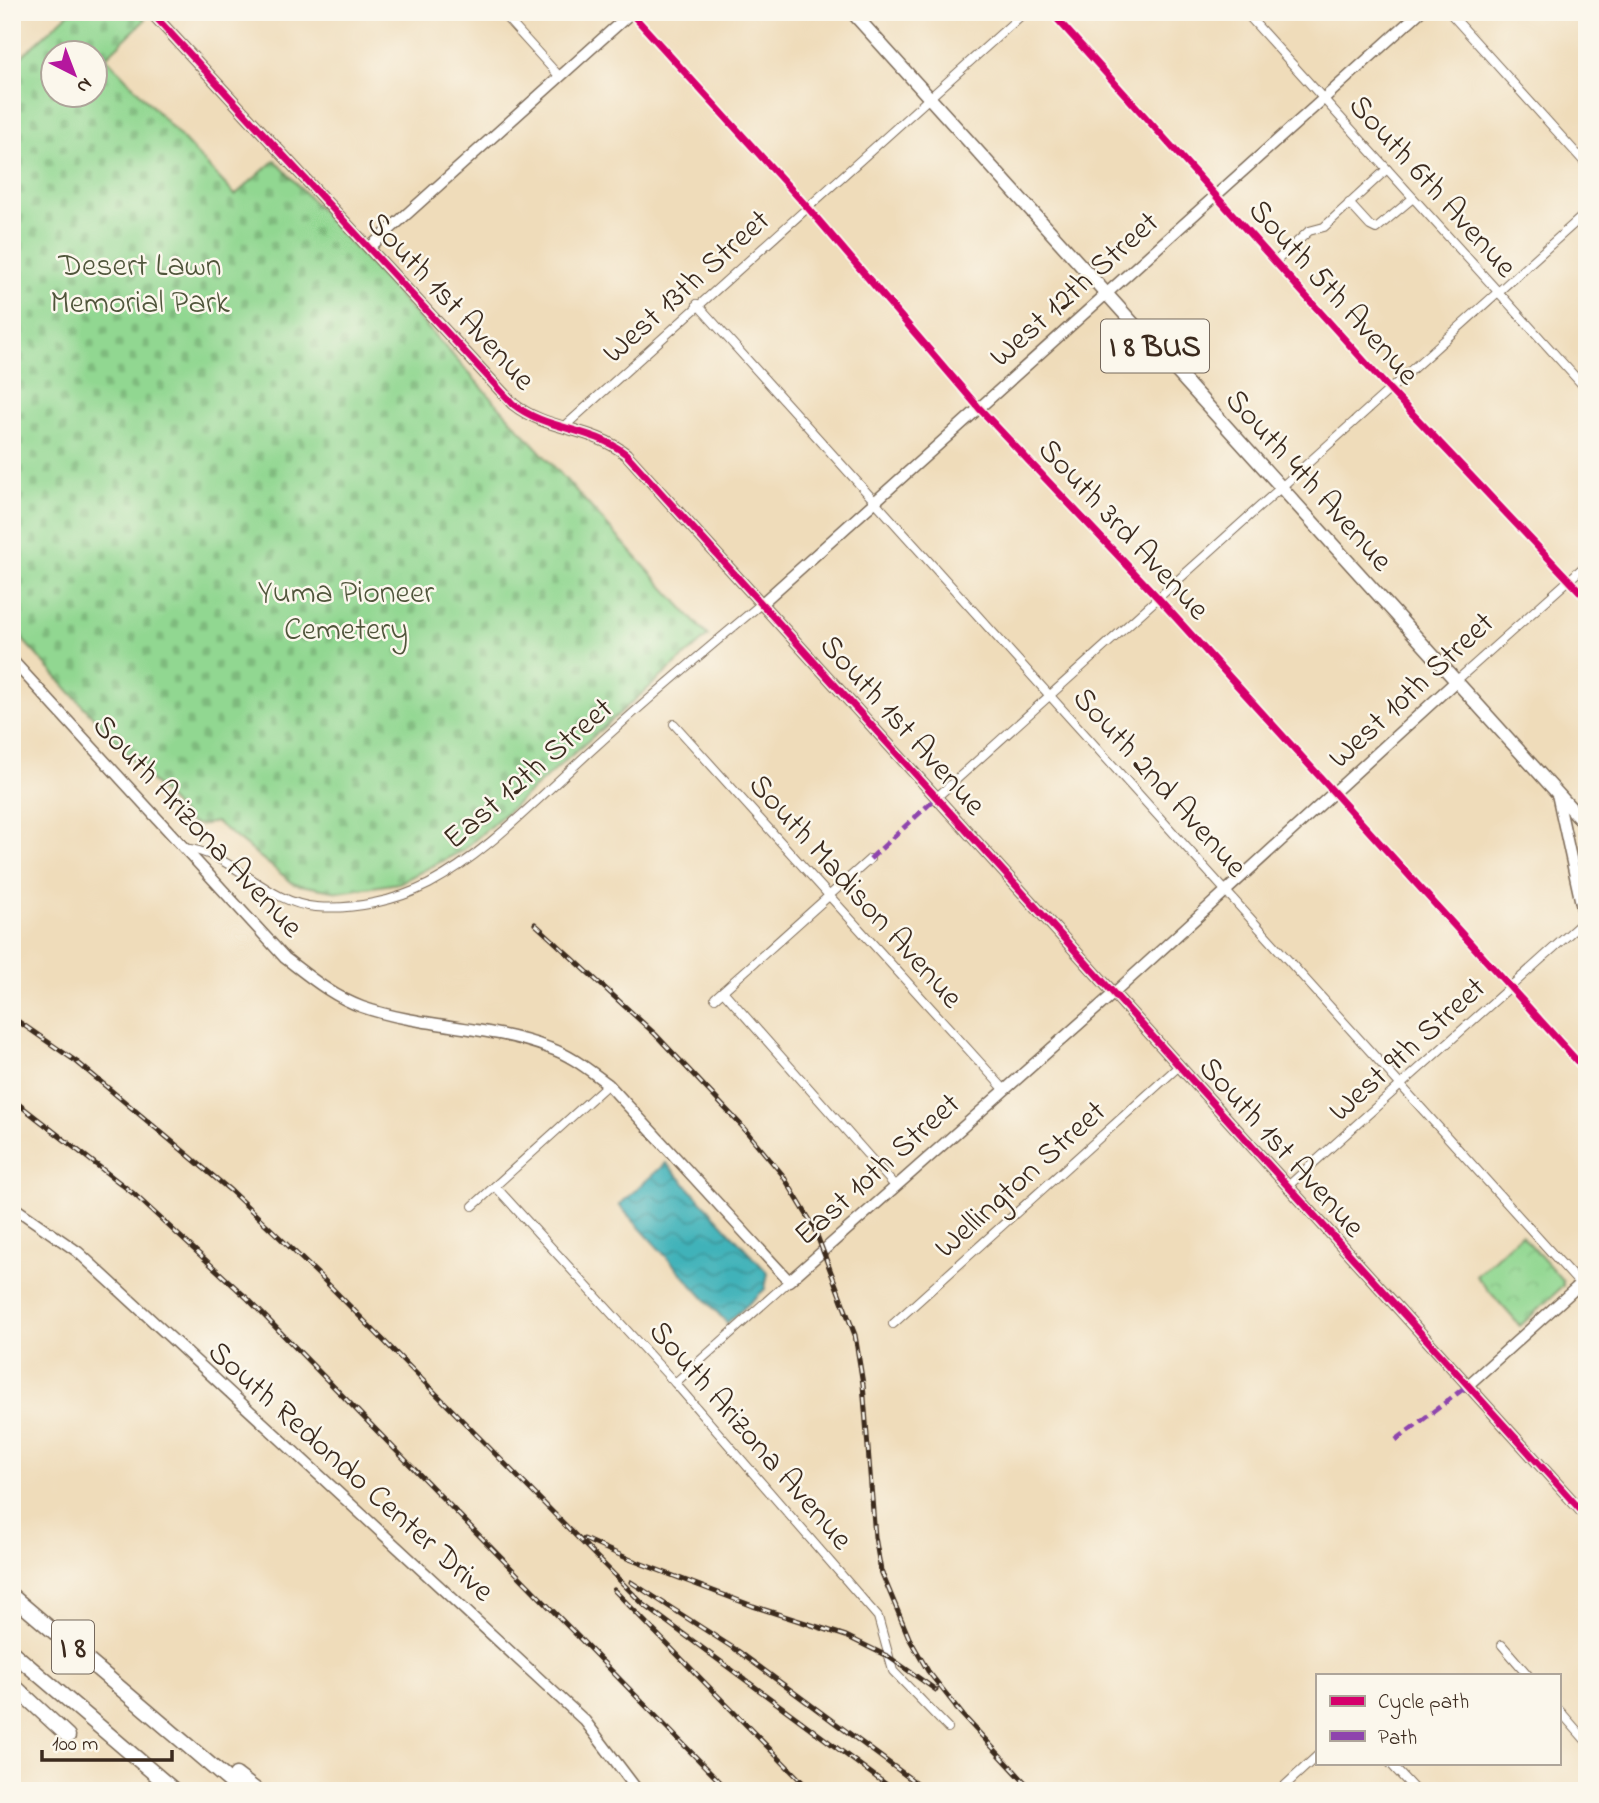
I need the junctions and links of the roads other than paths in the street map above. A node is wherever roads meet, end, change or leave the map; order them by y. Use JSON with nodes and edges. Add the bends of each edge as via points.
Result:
{"nodes":[{"id":1,"x":151,"y":12,"type":"edge"},
{"id":2,"x":501,"y":12,"type":"edge"},
{"id":3,"x":852,"y":12,"type":"edge"},
{"id":4,"x":1025,"y":12,"type":"edge"},
{"id":5,"x":1051,"y":12,"type":"edge"},
{"id":6,"x":1245,"y":12,"type":"edge"},
{"id":7,"x":1420,"y":12,"type":"edge"},
{"id":8,"x":1449,"y":12,"type":"edge"},
{"id":9,"x":632,"y":13,"type":"edge"},
{"id":10,"x":560,"y":78,"type":"junction"},
{"id":11,"x":930,"y":98,"type":"junction"},
{"id":12,"x":1323,"y":99,"type":"junction"},
{"id":13,"x":1587,"y":165,"type":"edge"},
{"id":14,"x":1387,"y":169,"type":"junction"},
{"id":15,"x":1216,"y":195,"type":"junction"},
{"id":16,"x":1413,"y":198,"type":"junction"},
{"id":17,"x":1349,"y":204,"type":"junction"},
{"id":18,"x":809,"y":209,"type":"junction"},
{"id":19,"x":1587,"y":212,"type":"edge"},
{"id":20,"x":369,"y":248,"type":"junction"},
{"id":21,"x":1275,"y":262,"type":"junction"},
{"id":22,"x":1498,"y":292,"type":"junction"},
{"id":23,"x":1107,"y":293,"type":"junction"},
{"id":24,"x":696,"y":304,"type":"junction"},
{"id":25,"x":1390,"y":390,"type":"junction"},
{"id":26,"x":1587,"y":390,"type":"edge"},
{"id":27,"x":979,"y":408,"type":"junction"},
{"id":28,"x":565,"y":426,"type":"junction"},
{"id":29,"x":1282,"y":488,"type":"junction"},
{"id":30,"x":874,"y":502,"type":"junction"},
{"id":31,"x":1587,"y":564,"type":"edge"},
{"id":32,"x":1569,"y":580,"type":"junction"},
{"id":33,"x":1159,"y":599,"type":"junction"},
{"id":34,"x":1587,"y":599,"type":"edge"},
{"id":35,"x":761,"y":604,"type":"junction"},
{"id":36,"x":12,"y":660,"type":"edge"},
{"id":37,"x":1456,"y":681,"type":"junction"},
{"id":38,"x":1051,"y":696,"type":"junction"},
{"id":39,"x":674,"y":724,"type":"dead end"},
{"id":40,"x":1335,"y":793,"type":"junction"},
{"id":41,"x":1557,"y":794,"type":"junction"},
{"id":42,"x":937,"y":797,"type":"junction"},
{"id":43,"x":1587,"y":827,"type":"edge"},
{"id":44,"x":183,"y":848,"type":"junction"},
{"id":45,"x":870,"y":859,"type":"dead end"},
{"id":46,"x":1227,"y":891,"type":"junction"},
{"id":47,"x":829,"y":896,"type":"junction"},
{"id":48,"x":1586,"y":923,"type":"edge"},
{"id":49,"x":1509,"y":988,"type":"junction"},
{"id":50,"x":723,"y":991,"type":"junction"},
{"id":51,"x":1113,"y":994,"type":"junction"},
{"id":52,"x":715,"y":998,"type":"dead end"},
{"id":53,"x":1178,"y":1067,"type":"junction"},
{"id":54,"x":1587,"y":1072,"type":"edge"},
{"id":55,"x":608,"y":1084,"type":"junction"},
{"id":56,"x":1400,"y":1086,"type":"junction"},
{"id":57,"x":1004,"y":1089,"type":"junction"},
{"id":58,"x":495,"y":1186,"type":"junction"},
{"id":59,"x":1288,"y":1186,"type":"junction"},
{"id":60,"x":896,"y":1187,"type":"junction"},
{"id":61,"x":12,"y":1206,"type":"edge"},
{"id":62,"x":473,"y":1206,"type":"dead end"},
{"id":63,"x":789,"y":1281,"type":"junction"},
{"id":64,"x":1584,"y":1285,"type":"edge"},
{"id":65,"x":893,"y":1324,"type":"dead end"},
{"id":66,"x":675,"y":1383,"type":"junction"},
{"id":67,"x":1467,"y":1386,"type":"junction"},
{"id":68,"x":1586,"y":1516,"type":"edge"},
{"id":69,"x":12,"y":1596,"type":"edge"},
{"id":70,"x":1502,"y":1645,"type":"dead end"},
{"id":71,"x":12,"y":1652,"type":"edge"},
{"id":72,"x":1527,"y":1674,"type":"edge"},
{"id":73,"x":12,"y":1684,"type":"edge"},
{"id":74,"x":134,"y":1699,"type":"junction"},
{"id":75,"x":1560,"y":1711,"type":"edge"},
{"id":76,"x":948,"y":1728,"type":"dead end"},
{"id":77,"x":68,"y":1736,"type":"dead end"},
{"id":78,"x":1587,"y":1742,"type":"edge"},
{"id":79,"x":1316,"y":1757,"type":"edge"},
{"id":80,"x":1391,"y":1764,"type":"edge"},
{"id":81,"x":175,"y":1791,"type":"edge"},
{"id":82,"x":241,"y":1791,"type":"edge"},
{"id":83,"x":257,"y":1791,"type":"edge"},
{"id":84,"x":638,"y":1791,"type":"edge"},
{"id":85,"x":1279,"y":1791,"type":"edge"},
{"id":86,"x":1416,"y":1791,"type":"edge"}],
"edges":[{"from":1,"to":20,"type":"street","name":"South 1st Avenue"},
{"from":2,"to":10,"type":"street"},
{"from":3,"to":11,"type":"main road","name":"South 4th Avenue","number":"I 8 BUS"},
{"from":4,"to":11,"type":"street","name":"West 13th Street"},
{"from":5,"to":15,"type":"street","name":"South 5th Avenue"},
{"from":6,"to":12,"type":"street","name":"South 6th Avenue"},
{"from":7,"to":12,"type":"street","name":"West 12th Street"},
{"from":8,"to":13,"type":"street"},
{"from":9,"to":10,"type":"street"},
{"from":9,"to":18,"type":"street","name":"South 3rd Avenue"},
{"from":10,"to":20,"type":"street"},
{"from":11,"to":18,"type":"street","name":"West 13th Street"},
{"from":11,"to":23,"type":"main road","name":"South 4th Avenue","number":"I 8 BUS"},
{"from":12,"to":14,"type":"street","name":"South 6th Avenue"},
{"from":12,"to":15,"type":"street","name":"West 12th Street"},
{"from":14,"to":16,"type":"street","name":"South 6th Avenue"},
{"from":14,"to":17,"type":"street"},
{"from":15,"to":21,"type":"street","name":"South 5th Avenue"},
{"from":15,"to":23,"type":"street","name":"West 12th Street"},
{"from":16,"to":17,"type":"street","via":[[1376,229]]},
{"from":16,"to":22,"type":"street","name":"South 6th Avenue"},
{"from":17,"to":21,"type":"street"},
{"from":18,"to":24,"type":"street","name":"West 13th Street"},
{"from":18,"to":27,"type":"street","name":"South 3rd Avenue"},
{"from":19,"to":22,"type":"street"},
{"from":20,"to":28,"type":"street","name":"South 1st Avenue","via":[[513,404],[532,417]]},
{"from":21,"to":25,"type":"street","name":"South 5th Avenue"},
{"from":22,"to":25,"type":"street"},
{"from":22,"to":26,"type":"street","name":"South 6th Avenue"},
{"from":23,"to":27,"type":"street","name":"West 12th Street"},
{"from":23,"to":29,"type":"main road","name":"South 4th Avenue","number":"I 8 BUS"},
{"from":24,"to":28,"type":"street","name":"West 13th Street"},
{"from":24,"to":30,"type":"street","name":"South 2nd Avenue"},
{"from":25,"to":29,"type":"street"},
{"from":25,"to":32,"type":"street","name":"South 5th Avenue"},
{"from":27,"to":30,"type":"street","name":"West 12th Street"},
{"from":27,"to":33,"type":"street","name":"South 3rd Avenue"},
{"from":28,"to":35,"type":"street","name":"South 1st Avenue","via":[[598,435],[626,454]]},
{"from":29,"to":33,"type":"street"},
{"from":29,"to":37,"type":"main road","name":"South 4th Avenue","number":"I 8 BUS"},
{"from":30,"to":35,"type":"street","name":"West 12th Street"},
{"from":30,"to":38,"type":"street","name":"South 2nd Avenue"},
{"from":31,"to":32,"type":"street","name":"West 10th Street"},
{"from":32,"to":34,"type":"street","name":"South 5th Avenue"},
{"from":32,"to":37,"type":"street","name":"West 10th Street"},
{"from":33,"to":38,"type":"street"},
{"from":33,"to":40,"type":"street","name":"South 3rd Avenue"},
{"from":35,"to":42,"type":"street","name":"South 1st Avenue"},
{"from":35,"to":44,"type":"street","name":"East 12th Street","via":[[516,821],[428,884],[384,901],[314,907],[268,892],[208,853]]},
{"from":36,"to":44,"type":"street","name":"South Arizona Avenue"},
{"from":37,"to":40,"type":"street","name":"West 10th Street"},
{"from":37,"to":41,"type":"main road","name":"South 4th Avenue","number":"I 8 BUS"},
{"from":38,"to":42,"type":"street"},
{"from":38,"to":46,"type":"street","name":"South 2nd Avenue"},
{"from":39,"to":47,"type":"street","name":"South Madison Avenue"},
{"from":40,"to":46,"type":"street","name":"West 10th Street"},
{"from":40,"to":49,"type":"street","name":"South 3rd Avenue"},
{"from":41,"to":43,"type":"main road","name":"South 4th Avenue","number":"I 8 BUS"},
{"from":41,"to":48,"type":"street"},
{"from":42,"to":51,"type":"street","name":"South 1st Avenue"},
{"from":44,"to":55,"type":"street","name":"South Arizona Avenue","via":[[285,958],[330,993],[422,1023],[551,1048]]},
{"from":45,"to":47,"type":"street"},
{"from":46,"to":51,"type":"street","name":"West 10th Street"},
{"from":46,"to":56,"type":"street","name":"South 2nd Avenue"},
{"from":47,"to":50,"type":"street"},
{"from":47,"to":57,"type":"street","name":"South Madison Avenue"},
{"from":48,"to":49,"type":"street","name":"West 9th Street"},
{"from":49,"to":54,"type":"street","name":"South 3rd Avenue"},
{"from":49,"to":56,"type":"street","name":"West 9th Street"},
{"from":50,"to":52,"type":"street"},
{"from":50,"to":60,"type":"street"},
{"from":51,"to":53,"type":"street","name":"South 1st Avenue"},
{"from":51,"to":57,"type":"street","name":"East 10th Street"},
{"from":53,"to":59,"type":"street","name":"South 1st Avenue"},
{"from":53,"to":65,"type":"street","name":"Wellington Street"},
{"from":55,"to":58,"type":"street"},
{"from":55,"to":63,"type":"street","name":"South Arizona Avenue"},
{"from":56,"to":59,"type":"street","name":"West 9th Street"},
{"from":56,"to":64,"type":"street","name":"South 2nd Avenue"},
{"from":57,"to":60,"type":"street","name":"East 10th Street"},
{"from":58,"to":62,"type":"street"},
{"from":58,"to":66,"type":"street","name":"South Arizona Avenue"},
{"from":59,"to":67,"type":"street","name":"South 1st Avenue"},
{"from":60,"to":63,"type":"street","name":"East 10th Street"},
{"from":61,"to":84,"type":"street","name":"South Redondo Center Drive","via":[[78,1252],[474,1616],[585,1721]]},
{"from":63,"to":66,"type":"street","name":"East 10th Street"},
{"from":64,"to":67,"type":"street"},
{"from":66,"to":76,"type":"street","name":"South Arizona Avenue","via":[[878,1617],[893,1671]]},
{"from":67,"to":68,"type":"street","name":"South 1st Avenue"},
{"from":69,"to":74,"type":"highway","number":"I 8"},
{"from":70,"to":72,"type":"street"},
{"from":71,"to":81,"type":"highway","number":"I 8"},
{"from":73,"to":77,"type":"highway"},
{"from":74,"to":82,"type":"highway","number":"I 8"},
{"from":74,"to":83,"type":"highway"},
{"from":75,"to":78,"type":"street"},
{"from":79,"to":85,"type":"street"},
{"from":80,"to":86,"type":"street"}]}
